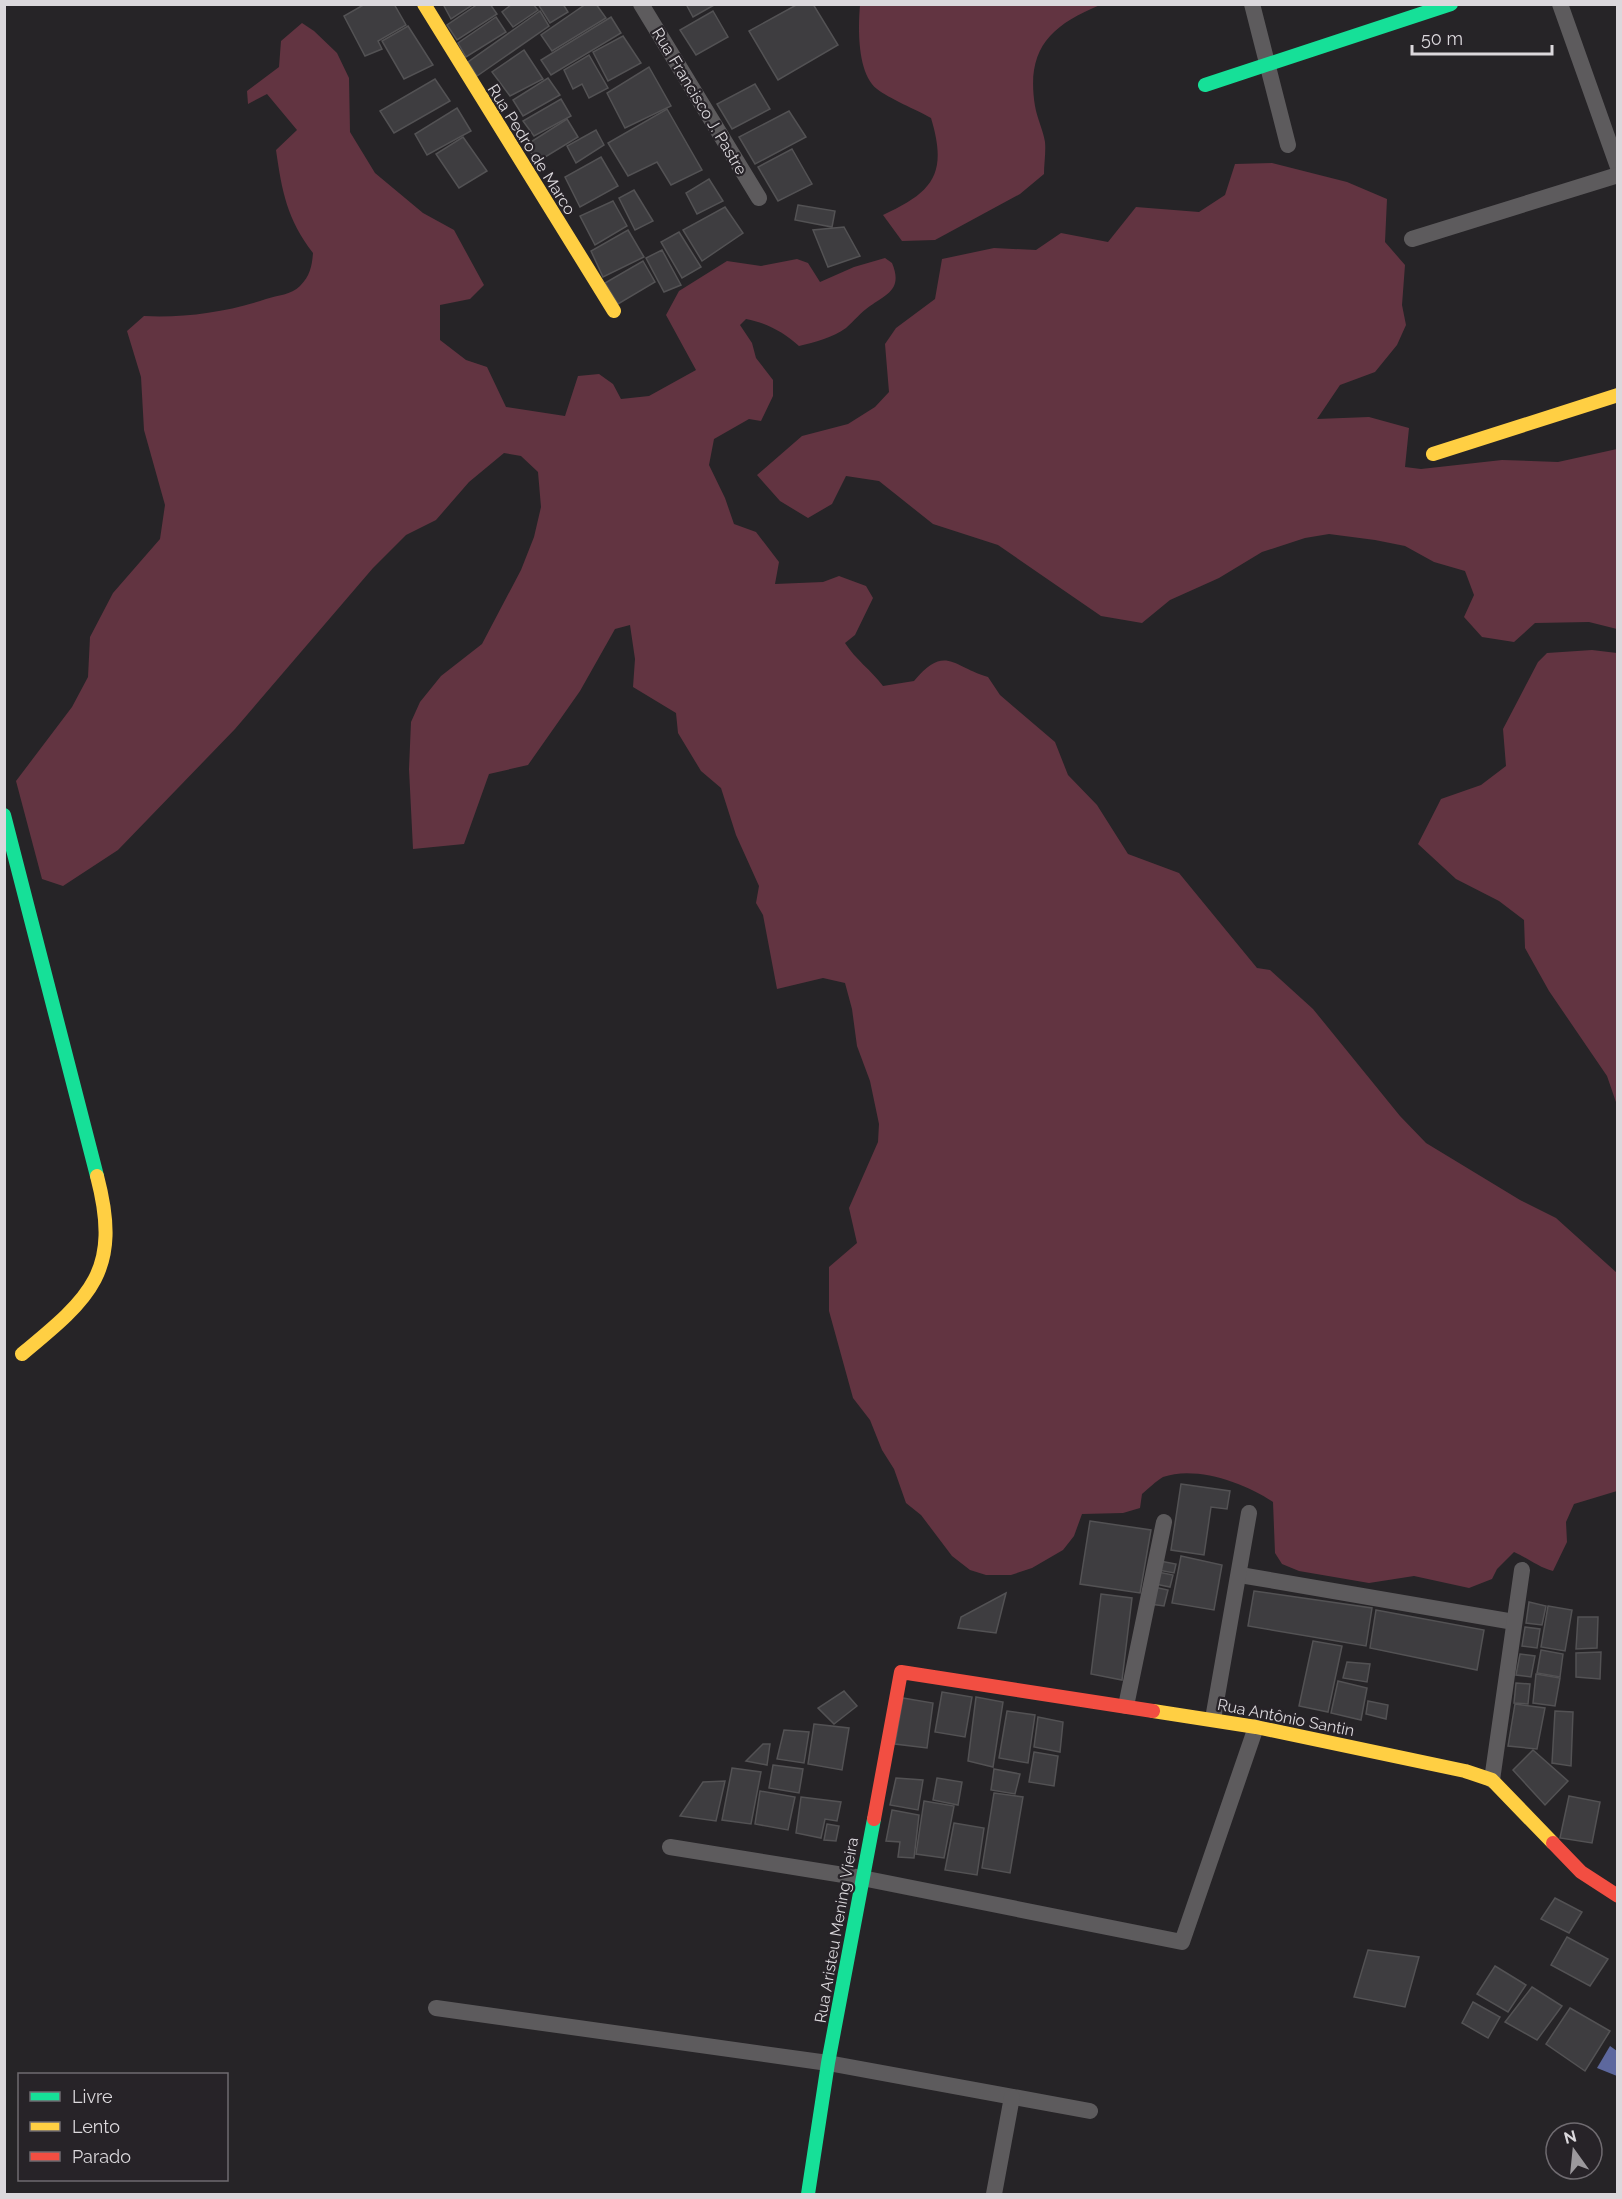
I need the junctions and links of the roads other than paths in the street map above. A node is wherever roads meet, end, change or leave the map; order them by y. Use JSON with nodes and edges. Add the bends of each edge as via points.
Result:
{"nodes":[{"id":1,"x":424,"y":4,"type":"edge"},
{"id":2,"x":641,"y":4,"type":"edge"},
{"id":3,"x":1252,"y":4,"type":"edge"},
{"id":4,"x":1451,"y":4,"type":"edge"},
{"id":5,"x":1560,"y":4,"type":"edge"},
{"id":6,"x":1266,"y":64,"type":"junction"},
{"id":7,"x":1205,"y":85,"type":"dead end"},
{"id":8,"x":1288,"y":145,"type":"dead end"},
{"id":9,"x":1617,"y":167,"type":"edge"},
{"id":10,"x":1617,"y":175,"type":"edge"},
{"id":11,"x":759,"y":198,"type":"dead end"},
{"id":12,"x":1412,"y":239,"type":"dead end"},
{"id":13,"x":614,"y":311,"type":"dead end"},
{"id":14,"x":1617,"y":395,"type":"edge"},
{"id":15,"x":1433,"y":454,"type":"dead end"},
{"id":16,"x":4,"y":815,"type":"edge"},
{"id":17,"x":22,"y":1354,"type":"dead end"},
{"id":18,"x":1249,"y":1513,"type":"dead end"},
{"id":19,"x":1164,"y":1522,"type":"dead end"},
{"id":20,"x":1522,"y":1570,"type":"dead end"},
{"id":21,"x":1240,"y":1575,"type":"junction"},
{"id":22,"x":1514,"y":1622,"type":"junction"},
{"id":23,"x":901,"y":1672,"type":"joint"},
{"id":24,"x":1126,"y":1706,"type":"junction"},
{"id":25,"x":1213,"y":1719,"type":"junction"},
{"id":26,"x":1256,"y":1727,"type":"junction"},
{"id":27,"x":1491,"y":1780,"type":"junction"},
{"id":28,"x":670,"y":1847,"type":"dead end"},
{"id":29,"x":862,"y":1878,"type":"junction"},
{"id":30,"x":1617,"y":1896,"type":"edge"},
{"id":31,"x":436,"y":2008,"type":"dead end"},
{"id":32,"x":828,"y":2063,"type":"junction"},
{"id":33,"x":1012,"y":2097,"type":"junction"},
{"id":34,"x":1090,"y":2111,"type":"dead end"},
{"id":35,"x":808,"y":2194,"type":"edge"},
{"id":36,"x":994,"y":2194,"type":"edge"}],
"edges":[{"from":1,"to":13,"type":"street","name":"Rua Pedro de Marco"},
{"from":2,"to":11,"type":"street","name":"Rua Francisco J. Pastre"},
{"from":3,"to":6,"type":"street"},
{"from":4,"to":6,"type":"street"},
{"from":5,"to":9,"type":"street"},
{"from":6,"to":7,"type":"street"},
{"from":6,"to":8,"type":"street"},
{"from":10,"to":12,"type":"street"},
{"from":14,"to":15,"type":"street"},
{"from":16,"to":17,"type":"street","via":[[101,1190],[105,1251],[95,1286],[73,1311]]},
{"from":18,"to":21,"type":"street"},
{"from":19,"to":24,"type":"street"},
{"from":20,"to":22,"type":"street"},
{"from":21,"to":22,"type":"street"},
{"from":21,"to":25,"type":"street"},
{"from":22,"to":27,"type":"street"},
{"from":23,"to":24,"type":"street","name":"Rua Antônio Santin"},
{"from":23,"to":29,"type":"street","name":"Rua Aristeu Mening Vieira"},
{"from":24,"to":25,"type":"street","name":"Rua Antônio Santin"},
{"from":25,"to":26,"type":"street","name":"Rua Antônio Santin"},
{"from":26,"to":27,"type":"street","name":"Rua Antônio Santin","via":[[1465,1771]]},
{"from":26,"to":29,"type":"street","via":[[1182,1942]]},
{"from":27,"to":30,"type":"street","name":"Rua Antônio Santin","via":[[1581,1872]]},
{"from":28,"to":29,"type":"street"},
{"from":29,"to":32,"type":"street","name":"Rua Aristeu Mening Vieira"},
{"from":31,"to":32,"type":"street"},
{"from":32,"to":33,"type":"street"},
{"from":32,"to":35,"type":"street","name":"Rua Aristeu Mening Vieira"},
{"from":33,"to":34,"type":"street"},
{"from":33,"to":36,"type":"street"}]}
